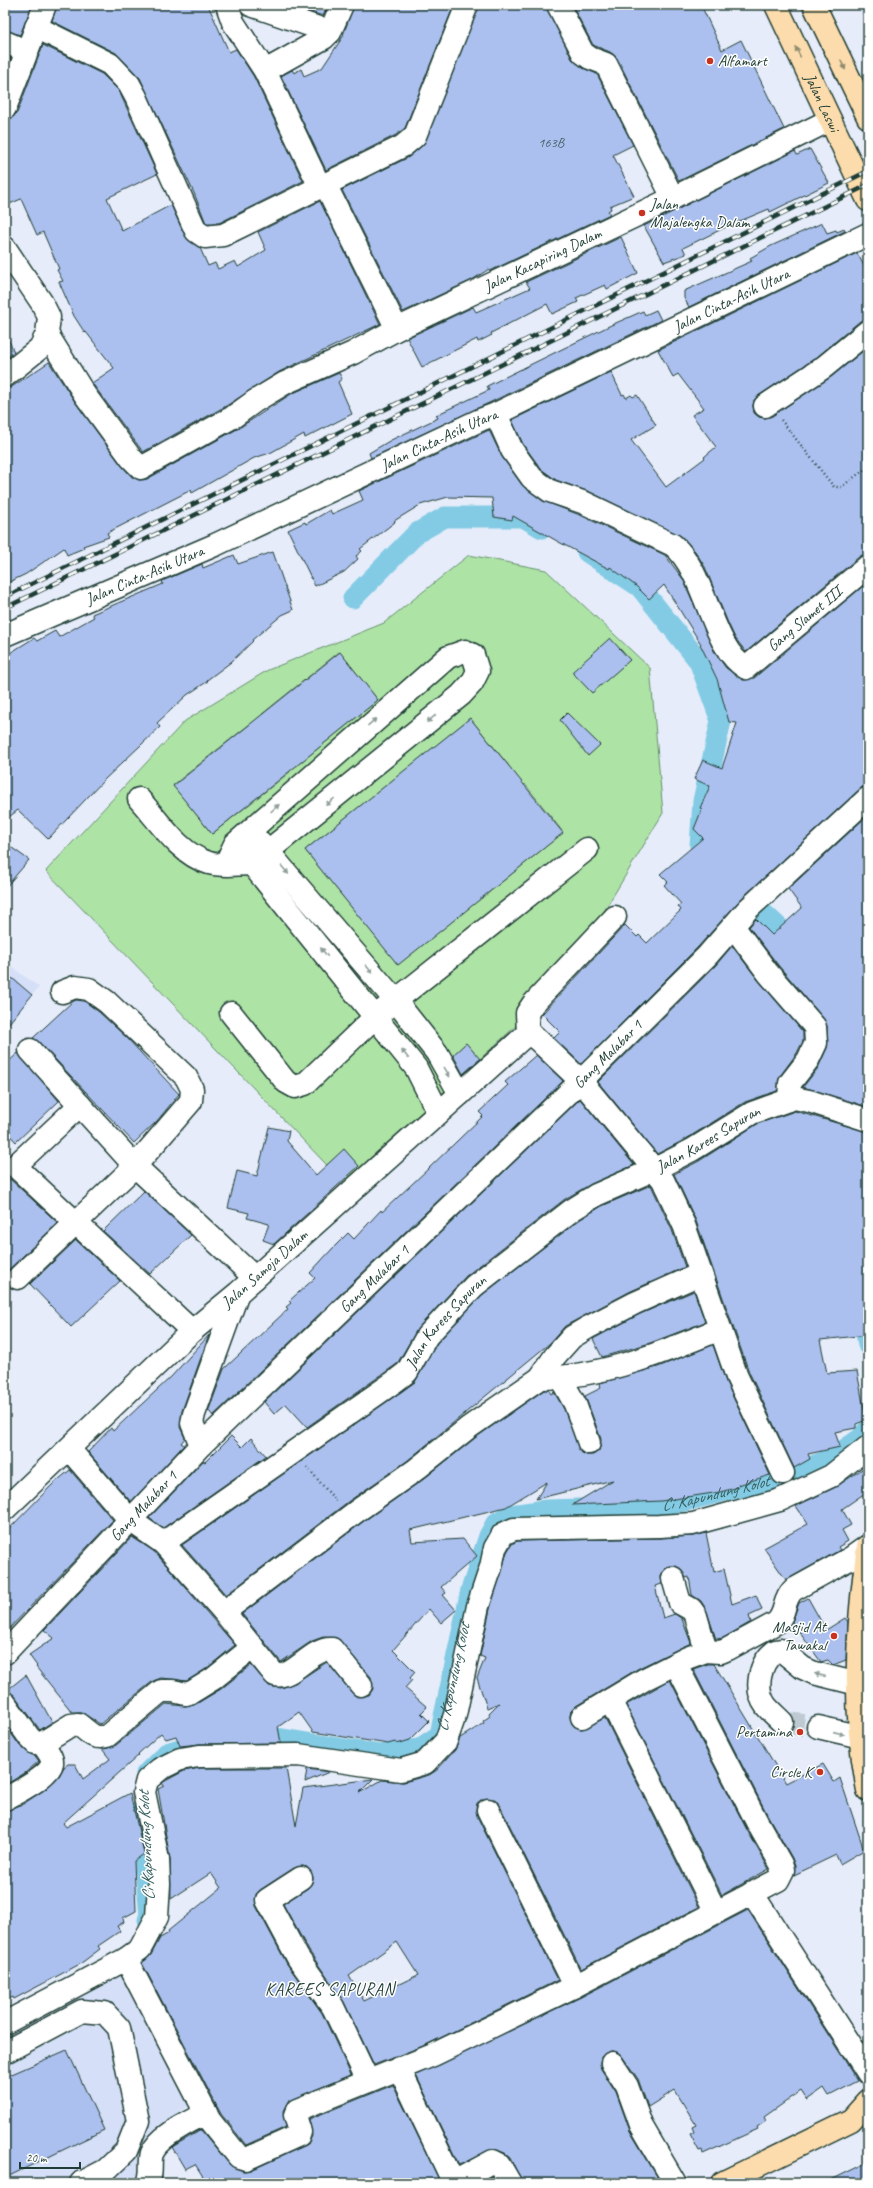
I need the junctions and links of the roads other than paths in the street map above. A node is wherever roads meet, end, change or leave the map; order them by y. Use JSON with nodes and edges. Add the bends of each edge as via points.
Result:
{"nodes":[{"id":1,"x":45,"y":5,"type":"edge"},
{"id":2,"x":227,"y":5,"type":"edge"},
{"id":3,"x":250,"y":5,"type":"edge"},
{"id":4,"x":342,"y":5,"type":"edge"},
{"id":5,"x":467,"y":5,"type":"edge"},
{"id":6,"x":558,"y":5,"type":"edge"},
{"id":7,"x":776,"y":5,"type":"edge"},
{"id":8,"x":814,"y":5,"type":"edge"},
{"id":9,"x":36,"y":27,"type":"junction"},
{"id":10,"x":330,"y":32,"type":"junction"},
{"id":11,"x":5,"y":42,"type":"edge"},
{"id":12,"x":26,"y":52,"type":"junction"},
{"id":13,"x":265,"y":71,"type":"junction"},
{"id":14,"x":866,"y":107,"type":"edge"},
{"id":15,"x":5,"y":108,"type":"edge"},
{"id":16,"x":830,"y":120,"type":"junction"},
{"id":17,"x":323,"y":186,"type":"junction"},
{"id":18,"x":673,"y":198,"type":"junction"},
{"id":19,"x":868,"y":200,"type":"edge"},
{"id":20,"x":868,"y":234,"type":"edge"},
{"id":21,"x":5,"y":248,"type":"edge"},
{"id":22,"x":397,"y":329,"type":"junction"},
{"id":23,"x":868,"y":331,"type":"edge"},
{"id":24,"x":47,"y":334,"type":"junction"},
{"id":25,"x":5,"y":376,"type":"edge"},
{"id":26,"x":765,"y":406,"type":"road end"},
{"id":27,"x":496,"y":414,"type":"junction"},
{"id":28,"x":868,"y":566,"type":"edge"},
{"id":29,"x":10,"y":632,"type":"edge"},
{"id":30,"x":335,"y":755,"type":"junction"},
{"id":31,"x":356,"y":781,"type":"junction"},
{"id":32,"x":868,"y":798,"type":"edge"},
{"id":33,"x":139,"y":799,"type":"dead end"},
{"id":34,"x":243,"y":837,"type":"junction"},
{"id":35,"x":587,"y":848,"type":"dead end"},
{"id":36,"x":260,"y":858,"type":"junction"},
{"id":37,"x":225,"y":865,"type":"junction"},
{"id":38,"x":615,"y":917,"type":"dead end"},
{"id":39,"x":733,"y":926,"type":"junction"},
{"id":40,"x":62,"y":992,"type":"dead end"},
{"id":41,"x":395,"y":1000,"type":"junction"},
{"id":42,"x":231,"y":1013,"type":"dead end"},
{"id":43,"x":376,"y":1016,"type":"junction"},
{"id":44,"x":528,"y":1033,"type":"junction"},
{"id":45,"x":30,"y":1050,"type":"dead end"},
{"id":46,"x":581,"y":1082,"type":"junction"},
{"id":47,"x":460,"y":1094,"type":"junction"},
{"id":48,"x":789,"y":1100,"type":"junction"},
{"id":49,"x":80,"y":1105,"type":"junction"},
{"id":50,"x":438,"y":1112,"type":"junction"},
{"id":51,"x":868,"y":1120,"type":"edge"},
{"id":52,"x":10,"y":1161,"type":"edge"},
{"id":53,"x":135,"y":1166,"type":"junction"},
{"id":54,"x":653,"y":1170,"type":"junction"},
{"id":55,"x":75,"y":1224,"type":"junction"},
{"id":56,"x":700,"y":1274,"type":"junction"},
{"id":57,"x":18,"y":1278,"type":"dead end"},
{"id":58,"x":255,"y":1278,"type":"junction"},
{"id":59,"x":238,"y":1294,"type":"junction"},
{"id":60,"x":720,"y":1329,"type":"junction"},
{"id":61,"x":192,"y":1331,"type":"junction"},
{"id":62,"x":550,"y":1378,"type":"junction"},
{"id":63,"x":590,"y":1443,"type":"dead end"},
{"id":64,"x":202,"y":1445,"type":"junction"},
{"id":65,"x":868,"y":1447,"type":"edge"},
{"id":66,"x":69,"y":1449,"type":"junction"},
{"id":67,"x":783,"y":1473,"type":"dead end"},
{"id":68,"x":5,"y":1509,"type":"edge"},
{"id":69,"x":130,"y":1520,"type":"junction"},
{"id":70,"x":163,"y":1543,"type":"junction"},
{"id":71,"x":862,"y":1550,"type":"edge"},
{"id":72,"x":672,"y":1578,"type":"dead end"},
{"id":73,"x":224,"y":1612,"type":"junction"},
{"id":74,"x":253,"y":1647,"type":"junction"},
{"id":75,"x":706,"y":1651,"type":"junction"},
{"id":76,"x":5,"y":1653,"type":"edge"},
{"id":77,"x":676,"y":1664,"type":"junction"},
{"id":78,"x":858,"y":1684,"type":"junction"},
{"id":79,"x":361,"y":1685,"type":"dead end"},
{"id":80,"x":610,"y":1700,"type":"junction"},
{"id":81,"x":5,"y":1703,"type":"edge"},
{"id":82,"x":582,"y":1717,"type":"dead end"},
{"id":83,"x":782,"y":1722,"type":"tunnel mouth"},
{"id":84,"x":818,"y":1727,"type":"tunnel mouth"},
{"id":85,"x":861,"y":1737,"type":"junction"},
{"id":86,"x":42,"y":1744,"type":"junction"},
{"id":87,"x":868,"y":1790,"type":"edge"},
{"id":88,"x":5,"y":1799,"type":"edge"},
{"id":89,"x":488,"y":1810,"type":"dead end"},
{"id":90,"x":301,"y":1878,"type":"dead end"},
{"id":91,"x":752,"y":1893,"type":"junction"},
{"id":92,"x":716,"y":1912,"type":"junction"},
{"id":93,"x":126,"y":1959,"type":"junction"},
{"id":94,"x":575,"y":1986,"type":"junction"},
{"id":95,"x":5,"y":2023,"type":"edge"},
{"id":96,"x":5,"y":2052,"type":"edge"},
{"id":97,"x":612,"y":2063,"type":"dead end"},
{"id":98,"x":399,"y":2068,"type":"junction"},
{"id":99,"x":868,"y":2073,"type":"edge"},
{"id":100,"x":368,"y":2080,"type":"junction"},
{"id":101,"x":868,"y":2101,"type":"edge"},
{"id":102,"x":206,"y":2113,"type":"junction"},
{"id":103,"x":859,"y":2120,"type":"edge"},
{"id":104,"x":81,"y":2183,"type":"edge"},
{"id":105,"x":148,"y":2183,"type":"edge"},
{"id":106,"x":510,"y":2183,"type":"edge"},
{"id":107,"x":675,"y":2183,"type":"edge"},
{"id":108,"x":722,"y":2183,"type":"edge"}],
"edges":[{"from":1,"to":9,"type":"street"},
{"from":2,"to":13,"type":"street","via":[[234,22]]},
{"from":3,"to":10,"type":"street"},
{"from":4,"to":10,"type":"street"},
{"from":5,"to":17,"type":"street","via":[[415,136],[403,146]]},
{"from":6,"to":18,"type":"street","via":[[583,53],[606,64]]},
{"from":16,"to":7,"type":"main road","name":"Jalan Laswi","one_way":true},
{"from":8,"to":14,"type":"main road","one_way":true},
{"from":9,"to":12,"type":"street"},
{"from":9,"to":17,"type":"street","via":[[110,64],[120,73],[136,97],[196,231],[205,237],[223,235]]},
{"from":10,"to":13,"type":"street","via":[[324,38]]},
{"from":11,"to":12,"type":"street"},
{"from":12,"to":15,"type":"street"},
{"from":13,"to":17,"type":"street"},
{"from":16,"to":18,"type":"street","name":"Jalan Kacapiring Dalam"},
{"from":16,"to":19,"type":"main road","name":"Jalan Laswi"},
{"from":17,"to":22,"type":"street"},
{"from":18,"to":22,"type":"street","name":"Jalan Kacapiring Dalam"},
{"from":20,"to":27,"type":"street","name":"Jalan Cinta-Asih Utara"},
{"from":21,"to":24,"type":"street","via":[[49,317]]},
{"from":22,"to":24,"type":"street","name":"Jalan Kacapiring Dalam","via":[[353,354],[285,383],[255,400],[234,417],[141,468],[85,395]]},
{"from":23,"to":26,"type":"street","via":[[824,367]]},
{"from":24,"to":25,"type":"street","via":[[40,348]]},
{"from":27,"to":28,"type":"street","name":"Gang Slamet III","via":[[512,450],[532,478],[550,491],[601,511],[673,545],[682,553],[692,567],[714,622],[730,652],[746,668]]},
{"from":27,"to":29,"type":"street","name":"Jalan Cinta-Asih Utara","via":[[215,545]]},
{"from":30,"to":31,"type":"street"},
{"from":30,"to":31,"type":"street","one_way":true,"via":[[448,657],[464,650],[473,655],[478,671],[472,683]]},
{"from":34,"to":30,"type":"street","one_way":true},
{"from":31,"to":36,"type":"street","one_way":true},
{"from":32,"to":39,"type":"street","name":"Gang Malabar 1","via":[[748,909]]},
{"from":33,"to":37,"type":"street","via":[[185,851],[209,863]]},
{"from":34,"to":36,"type":"street"},
{"from":34,"to":37,"type":"street"},
{"from":35,"to":41,"type":"street"},
{"from":36,"to":37,"type":"street"},
{"from":36,"to":41,"type":"street","one_way":true},
{"from":43,"to":36,"type":"street","one_way":true},
{"from":38,"to":44,"type":"street","via":[[533,1004],[527,1013]]},
{"from":39,"to":46,"type":"street","name":"Gang Malabar 1","via":[[707,956]]},
{"from":39,"to":48,"type":"street","via":[[768,973],[815,1027],[816,1043],[808,1060],[790,1083]]},
{"from":40,"to":53,"type":"street","via":[[75,988],[89,989],[95,993],[186,1077],[192,1089],[191,1101]]},
{"from":41,"to":43,"type":"street"},
{"from":41,"to":47,"type":"street","one_way":true,"via":[[437,1054]]},
{"from":42,"to":43,"type":"street","via":[[286,1082],[295,1087],[305,1084]]},
{"from":50,"to":43,"type":"street","one_way":true,"via":[[416,1068]]},
{"from":44,"to":46,"type":"street"},
{"from":44,"to":47,"type":"street","name":"Jalan Samoja Dalam"},
{"from":45,"to":49,"type":"street"},
{"from":46,"to":54,"type":"street"},
{"from":46,"to":64,"type":"street","name":"Gang Malabar 1"},
{"from":47,"to":50,"type":"street","name":"Jalan Samoja Dalam"},
{"from":48,"to":51,"type":"street","name":"Jalan Karees Sapuran","via":[[809,1100]]},
{"from":48,"to":54,"type":"street","name":"Jalan Karees Sapuran","via":[[752,1113],[692,1150]]},
{"from":49,"to":52,"type":"street"},
{"from":49,"to":53,"type":"street"},
{"from":50,"to":58,"type":"street","name":"Jalan Samoja Dalam"},
{"from":52,"to":55,"type":"street"},
{"from":53,"to":55,"type":"street"},
{"from":53,"to":58,"type":"street"},
{"from":54,"to":56,"type":"street","via":[[663,1180],[684,1225]]},
{"from":54,"to":70,"type":"street","name":"Jalan Karees Sapuran","via":[[596,1195],[508,1258],[474,1286],[427,1336],[407,1372]]},
{"from":55,"to":57,"type":"street"},
{"from":55,"to":61,"type":"street"},
{"from":56,"to":60,"type":"street"},
{"from":56,"to":62,"type":"street","via":[[587,1328],[563,1345]]},
{"from":58,"to":59,"type":"street","name":"Jalan Samoja Dalam"},
{"from":59,"to":61,"type":"street","name":"Jalan Samoja Dalam"},
{"from":59,"to":64,"type":"street","via":[[194,1414],[192,1423]]},
{"from":60,"to":62,"type":"street","via":[[630,1363],[594,1372]]},
{"from":60,"to":67,"type":"street","via":[[737,1377]]},
{"from":61,"to":66,"type":"street","name":"Jalan Samoja Dalam"},
{"from":62,"to":63,"type":"street","via":[[575,1404]]},
{"from":62,"to":73,"type":"street","via":[[468,1428],[408,1476],[350,1516]]},
{"from":64,"to":69,"type":"street","name":"Gang Malabar 1"},
{"from":65,"to":93,"type":"street","via":[[831,1476],[780,1500],[693,1524],[514,1529],[503,1534],[495,1548],[478,1606],[455,1715],[446,1741],[425,1763],[401,1770],[298,1755],[235,1755],[180,1759],[160,1769],[147,1780],[144,1792],[158,1860],[157,1917],[140,1948]]},
{"from":66,"to":68,"type":"street","name":"Jalan Samoja Dalam"},
{"from":66,"to":69,"type":"street"},
{"from":69,"to":70,"type":"street"},
{"from":69,"to":76,"type":"street","name":"Gang Malabar 1"},
{"from":70,"to":73,"type":"street"},
{"from":71,"to":75,"type":"street","via":[[793,1590],[786,1597],[781,1618],[776,1623],[721,1652]]},
{"from":71,"to":78,"type":"main road"},
{"from":72,"to":75,"type":"street","via":[[680,1603],[691,1609],[696,1616]]},
{"from":73,"to":74,"type":"street"},
{"from":74,"to":79,"type":"street","via":[[279,1676],[321,1650],[332,1649]]},
{"from":74,"to":86,"type":"street","via":[[213,1679],[192,1692],[186,1694],[161,1691],[107,1736],[95,1738],[78,1724],[71,1725]]},
{"from":75,"to":77,"type":"street"},
{"from":77,"to":80,"type":"street"},
{"from":77,"to":91,"type":"street","via":[[783,1870],[778,1880]]},
{"from":78,"to":83,"type":"street","one_way":true,"via":[[814,1673],[803,1668],[781,1650],[775,1651],[761,1669],[760,1680],[765,1705]]},
{"from":78,"to":85,"type":"main road"},
{"from":80,"to":82,"type":"street"},
{"from":80,"to":92,"type":"street"},
{"from":81,"to":86,"type":"street","via":[[29,1737],[35,1743]]},
{"from":84,"to":85,"type":"street","one_way":true},
{"from":85,"to":87,"type":"main road"},
{"from":86,"to":88,"type":"street","via":[[51,1758],[49,1769],[28,1786]]},
{"from":89,"to":94,"type":"street"},
{"from":90,"to":100,"type":"street","via":[[267,1900],[298,1958],[333,2007]]},
{"from":91,"to":92,"type":"street"},
{"from":91,"to":99,"type":"street"},
{"from":92,"to":94,"type":"street"},
{"from":93,"to":95,"type":"street"},
{"from":93,"to":102,"type":"street"},
{"from":94,"to":98,"type":"street","via":[[433,2055]]},
{"from":96,"to":104,"type":"street","via":[[82,2011],[105,2013],[118,2028],[138,2121],[126,2151],[106,2170]]},
{"from":97,"to":107,"type":"street","via":[[627,2086],[641,2125]]},
{"from":98,"to":100,"type":"street"},
{"from":98,"to":106,"type":"street","via":[[450,2176],[456,2180],[493,2161],[499,2164]]},
{"from":100,"to":102,"type":"street","via":[[297,2110],[295,2114],[299,2135],[246,2159],[239,2157]]},
{"from":101,"to":103,"type":"main road"},
{"from":102,"to":105,"type":"street","via":[[160,2141],[151,2156],[151,2175]]},
{"from":103,"to":108,"type":"main road"}]}
